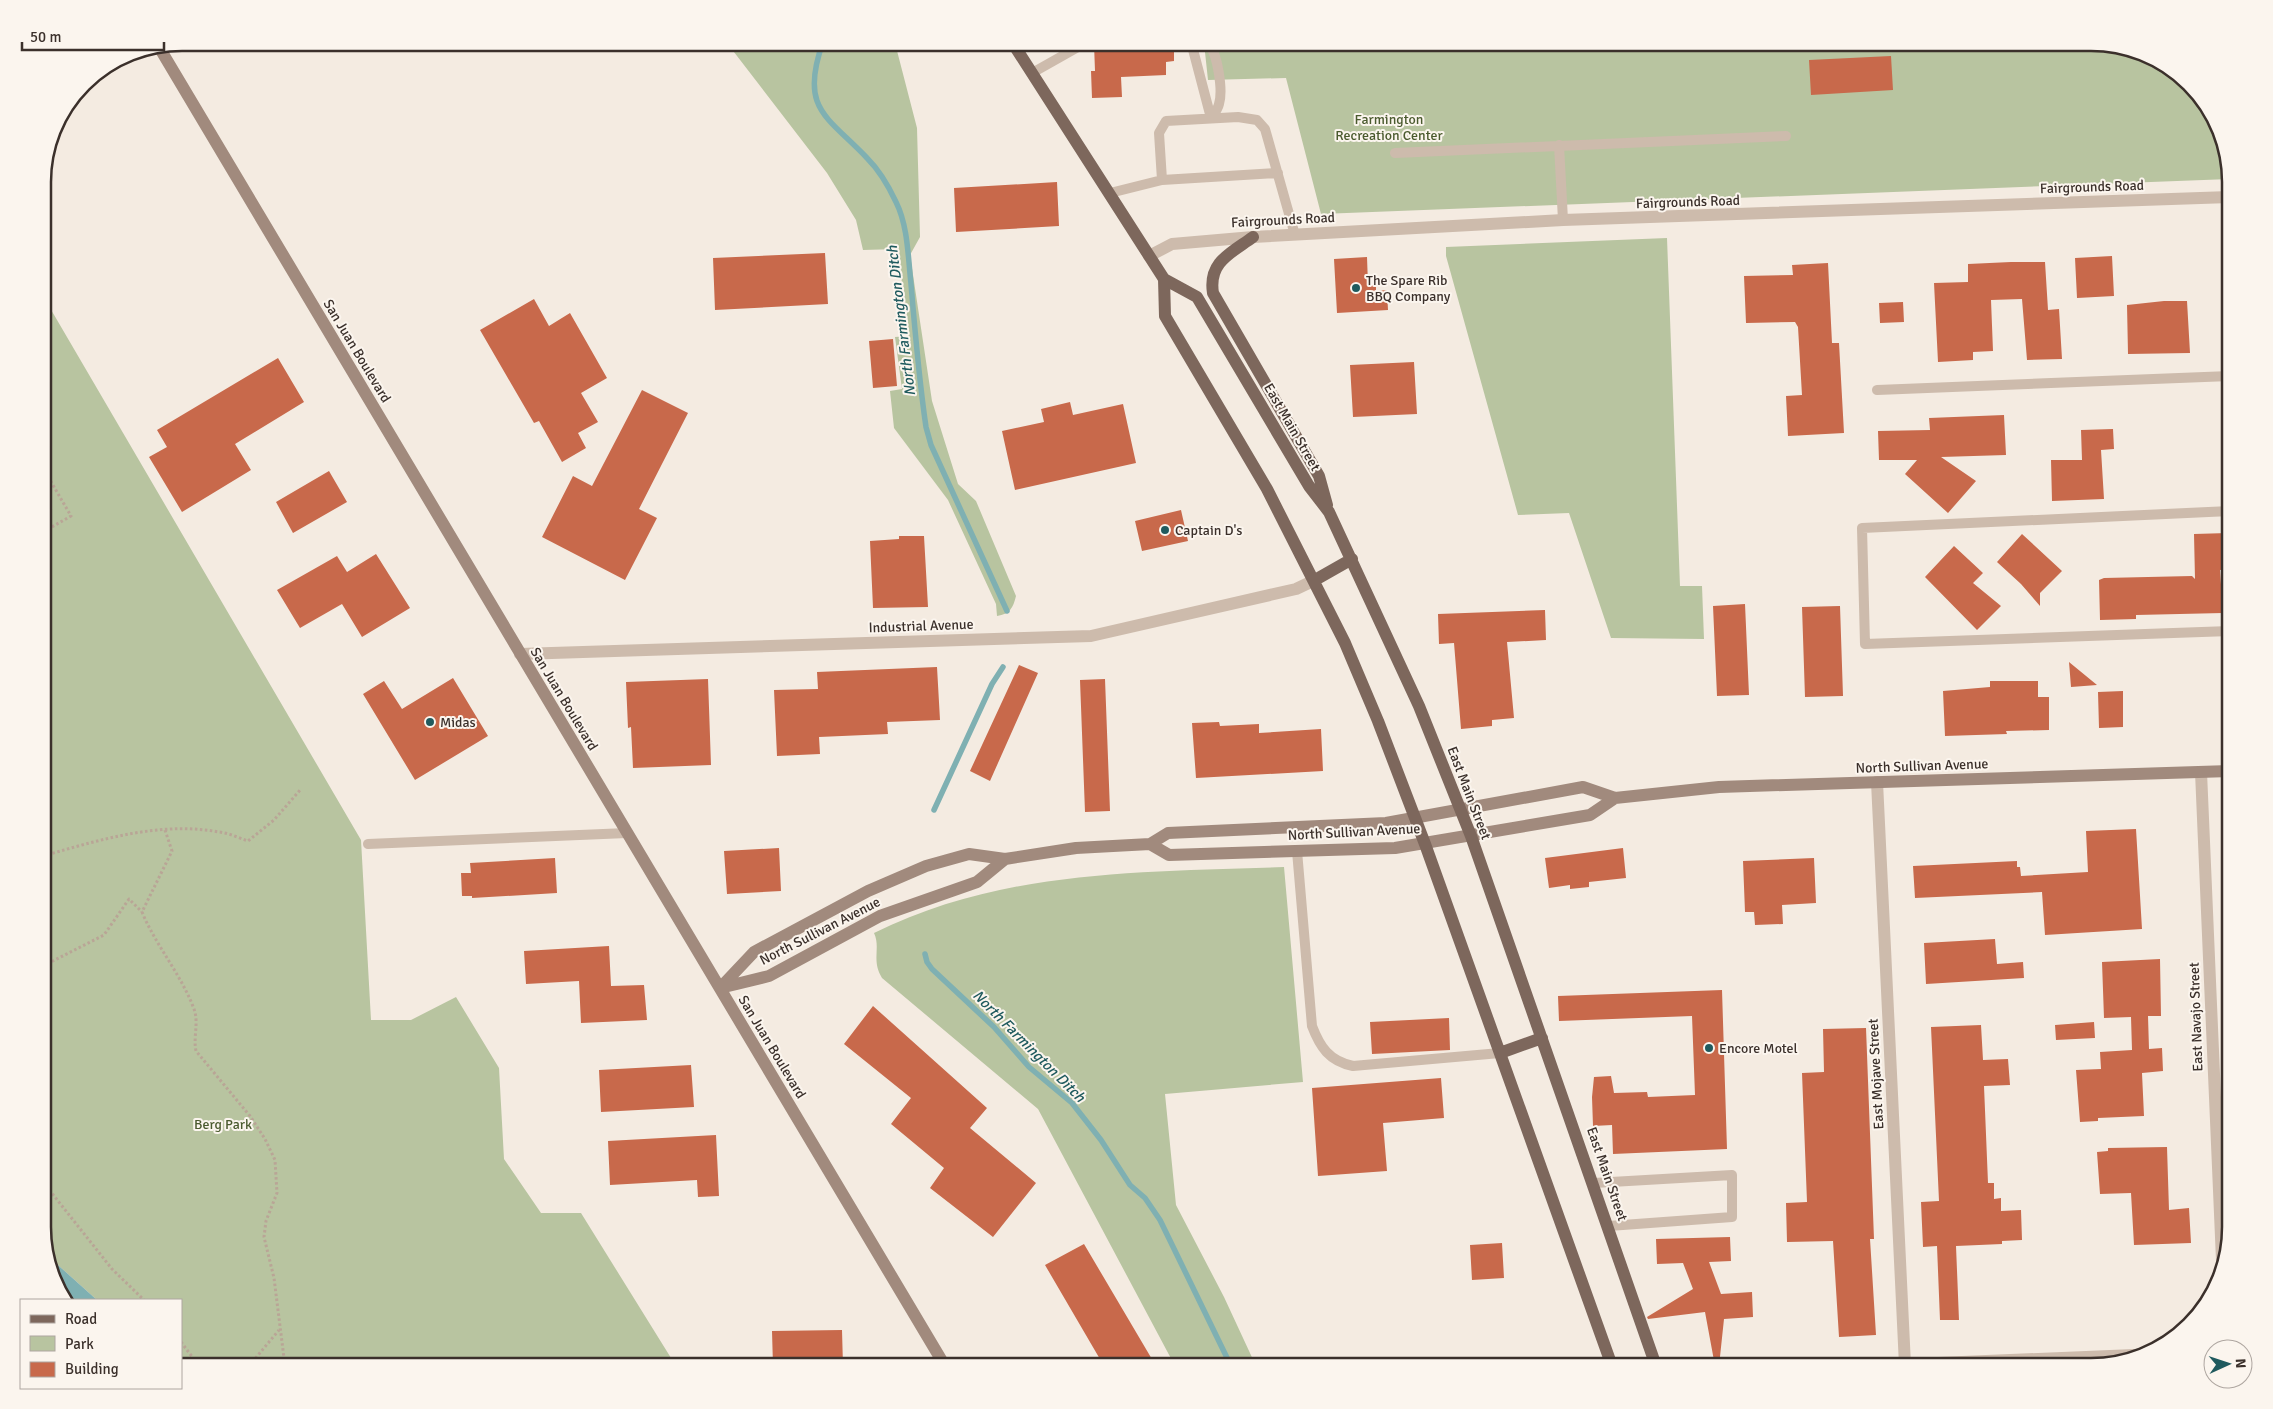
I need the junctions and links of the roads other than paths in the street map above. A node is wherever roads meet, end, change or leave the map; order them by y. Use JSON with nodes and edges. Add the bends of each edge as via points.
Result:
{"nodes":[{"id":1,"x":1018,"y":51,"type":"edge"},
{"id":2,"x":1072,"y":51,"type":"edge"},
{"id":3,"x":1193,"y":51,"type":"edge"},
{"id":4,"x":1213,"y":51,"type":"edge"},
{"id":5,"x":162,"y":53,"type":"edge"},
{"id":6,"x":1032,"y":73,"type":"junction"},
{"id":7,"x":1211,"y":118,"type":"junction"},
{"id":8,"x":1786,"y":136,"type":"dead end"},
{"id":9,"x":1558,"y":146,"type":"junction"},
{"id":10,"x":1395,"y":152,"type":"dead end"},
{"id":11,"x":1278,"y":173,"type":"junction"},
{"id":12,"x":1162,"y":180,"type":"junction"},
{"id":13,"x":1110,"y":193,"type":"junction"},
{"id":14,"x":2221,"y":197,"type":"edge"},
{"id":15,"x":1563,"y":220,"type":"junction"},
{"id":16,"x":1295,"y":234,"type":"junction"},
{"id":17,"x":1253,"y":237,"type":"junction"},
{"id":18,"x":1149,"y":256,"type":"junction"},
{"id":19,"x":1164,"y":279,"type":"junction"},
{"id":20,"x":2221,"y":376,"type":"edge"},
{"id":21,"x":1877,"y":390,"type":"dead end"},
{"id":22,"x":2221,"y":511,"type":"edge"},
{"id":23,"x":1329,"y":512,"type":"junction"},
{"id":24,"x":1352,"y":559,"type":"junction"},
{"id":25,"x":1315,"y":580,"type":"junction"},
{"id":26,"x":2221,"y":631,"type":"edge"},
{"id":27,"x":520,"y":654,"type":"junction"},
{"id":28,"x":2222,"y":771,"type":"edge"},
{"id":29,"x":2201,"y":772,"type":"junction"},
{"id":30,"x":1877,"y":782,"type":"junction"},
{"id":31,"x":1615,"y":798,"type":"junction"},
{"id":32,"x":1461,"y":810,"type":"junction"},
{"id":33,"x":1415,"y":818,"type":"junction"},
{"id":34,"x":627,"y":833,"type":"junction"},
{"id":35,"x":1471,"y":836,"type":"junction"},
{"id":36,"x":368,"y":844,"type":"dead end"},
{"id":37,"x":1150,"y":844,"type":"junction"},
{"id":38,"x":1425,"y":844,"type":"junction"},
{"id":39,"x":1297,"y":851,"type":"junction"},
{"id":40,"x":1005,"y":859,"type":"junction"},
{"id":41,"x":720,"y":988,"type":"junction"},
{"id":42,"x":1542,"y":1038,"type":"junction"},
{"id":43,"x":1500,"y":1053,"type":"junction"},
{"id":44,"x":1594,"y":1183,"type":"junction"},
{"id":45,"x":1609,"y":1226,"type":"junction"},
{"id":46,"x":2221,"y":1241,"type":"edge"},
{"id":47,"x":2109,"y":1357,"type":"edge"},
{"id":48,"x":940,"y":1358,"type":"edge"},
{"id":49,"x":1609,"y":1358,"type":"edge"},
{"id":50,"x":1653,"y":1358,"type":"edge"},
{"id":51,"x":1906,"y":1358,"type":"edge"},
{"id":52,"x":2078,"y":1358,"type":"edge"}],
"edges":[{"from":1,"to":6,"type":"main road","name":"East Main Street"},
{"from":2,"to":6,"type":"lane"},
{"from":3,"to":7,"type":"lane"},
{"from":4,"to":7,"type":"lane","via":[[1221,86],[1219,104]]},
{"from":5,"to":27,"type":"main road","name":"San Juan Boulevard"},
{"from":6,"to":13,"type":"main road","name":"East Main Street"},
{"from":7,"to":11,"type":"lane","via":[[1257,120],[1266,129]]},
{"from":7,"to":12,"type":"lane","via":[[1166,121],[1159,133]]},
{"from":8,"to":9,"type":"lane"},
{"from":9,"to":10,"type":"lane"},
{"from":9,"to":15,"type":"lane"},
{"from":11,"to":12,"type":"lane"},
{"from":11,"to":16,"type":"lane"},
{"from":12,"to":13,"type":"lane"},
{"from":13,"to":18,"type":"main road","name":"East Main Street"},
{"from":14,"to":15,"type":"street","name":"Fairgrounds Road"},
{"from":15,"to":16,"type":"street","name":"Fairgrounds Road"},
{"from":16,"to":17,"type":"street","name":"Fairgrounds Road"},
{"from":17,"to":18,"type":"street","name":"Fairgrounds Road","via":[[1172,244]]},
{"from":17,"to":23,"type":"main road","via":[[1216,267],[1212,274],[1213,294],[1319,476]]},
{"from":18,"to":19,"type":"main road","name":"East Main Street"},
{"from":19,"to":23,"type":"main road","name":"East Main Street","via":[[1197,297],[1309,486]]},
{"from":19,"to":25,"type":"main road","via":[[1165,316],[1267,489]]},
{"from":20,"to":21,"type":"lane"},
{"from":22,"to":26,"type":"lane","via":[[1862,528],[1865,644]]},
{"from":23,"to":24,"type":"main road","name":"East Main Street"},
{"from":24,"to":25,"type":"main road"},
{"from":24,"to":32,"type":"main road","name":"East Main Street","via":[[1419,706]]},
{"from":25,"to":27,"type":"street","name":"Industrial Avenue","via":[[1296,589],[1091,636]]},
{"from":25,"to":33,"type":"main road","via":[[1374,712]]},
{"from":27,"to":34,"type":"main road","name":"San Juan Boulevard"},
{"from":28,"to":29,"type":"main road","name":"North Sullivan Avenue"},
{"from":29,"to":30,"type":"main road","name":"North Sullivan Avenue"},
{"from":29,"to":46,"type":"street","name":"East Navajo Street"},
{"from":30,"to":31,"type":"main road","name":"North Sullivan Avenue","via":[[1719,787]]},
{"from":30,"to":51,"type":"street","name":"East Mojave Street"},
{"from":31,"to":32,"type":"main road","name":"North Sullivan Avenue","via":[[1583,787]]},
{"from":31,"to":35,"type":"main road","name":"North Sullivan Avenue","via":[[1590,815]]},
{"from":32,"to":33,"type":"main road","name":"North Sullivan Avenue"},
{"from":32,"to":35,"type":"main road","name":"East Main Street"},
{"from":33,"to":37,"type":"main road","name":"North Sullivan Avenue","via":[[1386,823],[1168,833]]},
{"from":33,"to":38,"type":"main road"},
{"from":34,"to":36,"type":"lane"},
{"from":34,"to":41,"type":"main road","name":"San Juan Boulevard"},
{"from":35,"to":38,"type":"main road","name":"North Sullivan Avenue"},
{"from":35,"to":42,"type":"main road","name":"East Main Street"},
{"from":37,"to":39,"type":"main road","name":"North Sullivan Avenue","via":[[1169,855]]},
{"from":37,"to":40,"type":"main road","name":"North Sullivan Avenue","via":[[1076,848]]},
{"from":38,"to":39,"type":"main road","name":"North Sullivan Avenue"},
{"from":38,"to":43,"type":"main road"},
{"from":39,"to":43,"type":"lane","via":[[1312,1026],[1328,1056],[1341,1064],[1353,1066]]},
{"from":40,"to":41,"type":"main road","name":"North Sullivan Avenue","via":[[977,882],[880,916],[770,976]]},
{"from":40,"to":41,"type":"main road","name":"North Sullivan Avenue","via":[[969,854],[926,866],[868,891],[754,952]]},
{"from":41,"to":48,"type":"main road","name":"San Juan Boulevard"},
{"from":42,"to":43,"type":"main road"},
{"from":42,"to":44,"type":"main road","name":"East Main Street"},
{"from":43,"to":49,"type":"main road"},
{"from":44,"to":45,"type":"main road","name":"East Main Street"},
{"from":44,"to":45,"type":"lane","via":[[1732,1175],[1732,1217]]},
{"from":45,"to":50,"type":"main road","name":"East Main Street"},
{"from":47,"to":52,"type":"street"}]}
